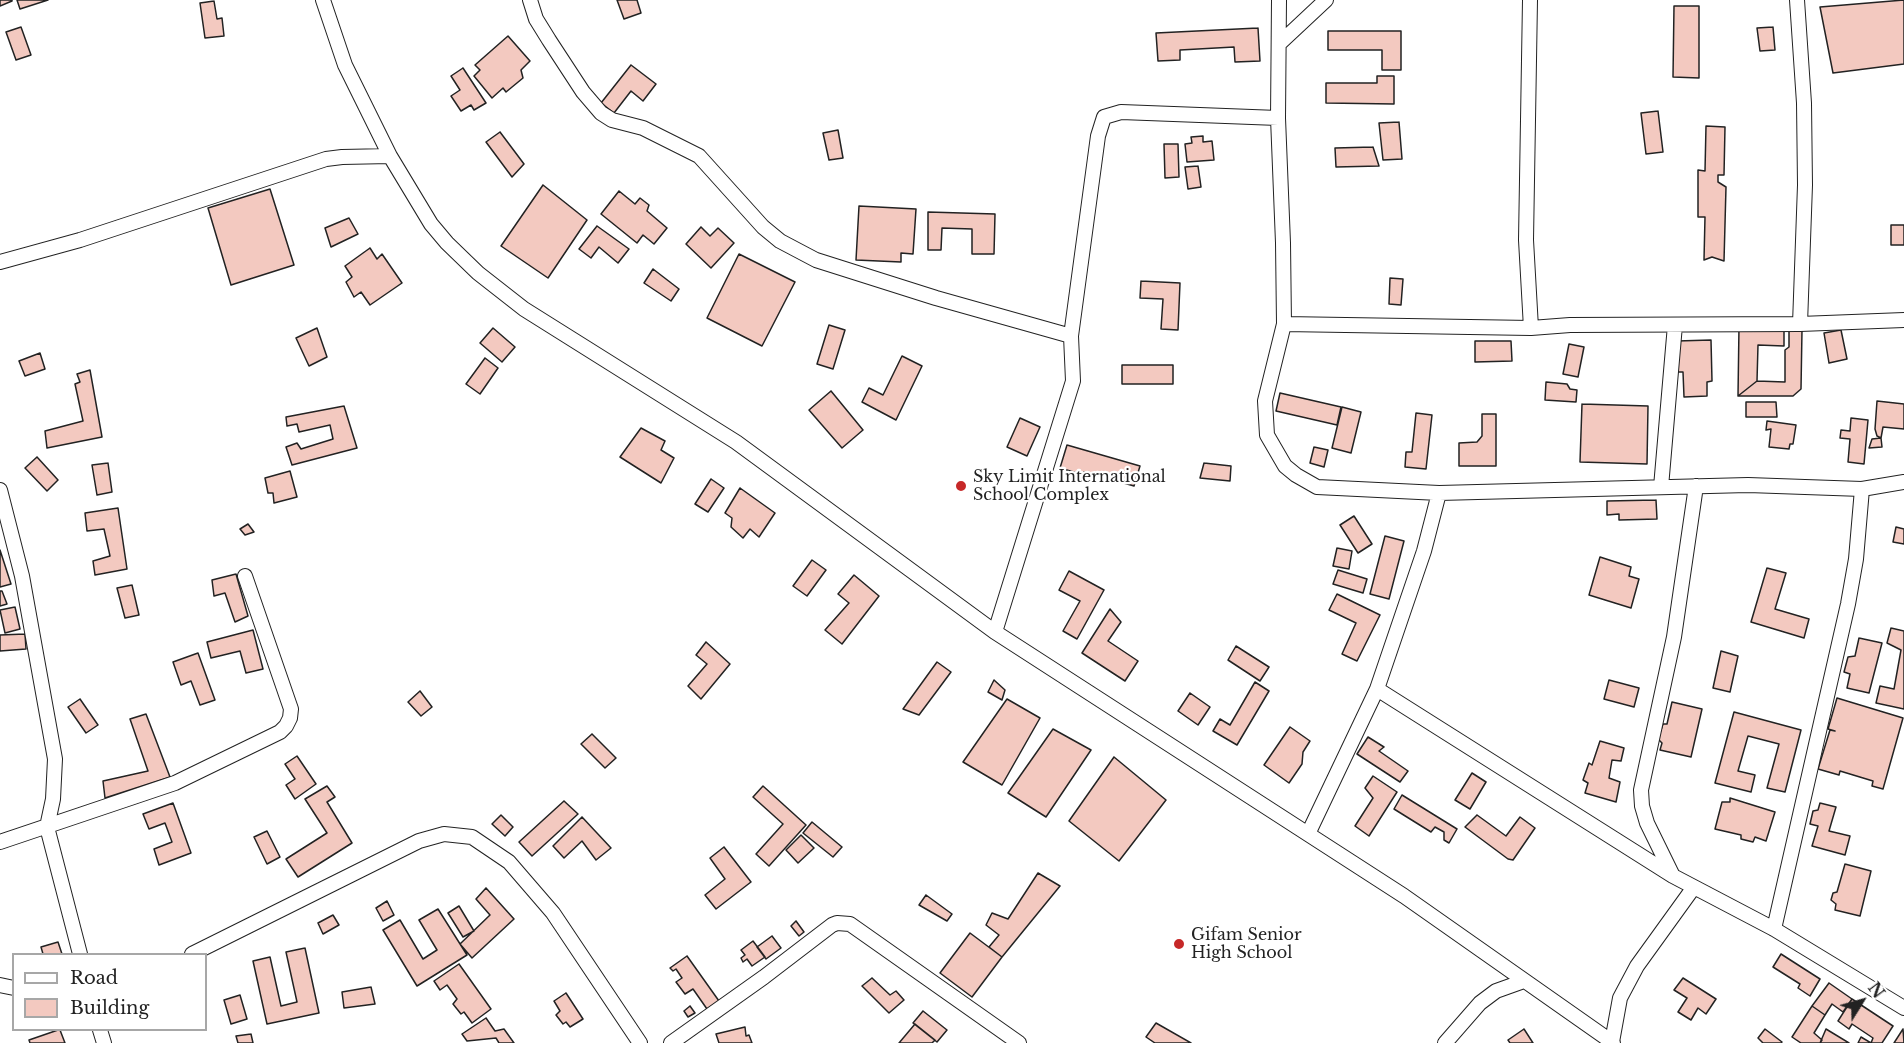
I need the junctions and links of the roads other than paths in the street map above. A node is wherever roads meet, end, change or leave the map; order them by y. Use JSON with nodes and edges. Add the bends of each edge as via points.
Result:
{"nodes":[{"id":1,"x":323,"y":0,"type":"edge"},
{"id":2,"x":530,"y":0,"type":"edge"},
{"id":3,"x":1279,"y":0,"type":"edge"},
{"id":4,"x":1326,"y":0,"type":"edge"},
{"id":5,"x":1530,"y":0,"type":"edge"},
{"id":6,"x":1797,"y":0,"type":"edge"},
{"id":7,"x":1280,"y":43,"type":"junction"},
{"id":8,"x":1278,"y":118,"type":"junction"},
{"id":9,"x":390,"y":156,"type":"junction"},
{"id":10,"x":0,"y":262,"type":"edge"},
{"id":11,"x":1904,"y":321,"type":"edge"},
{"id":12,"x":1284,"y":324,"type":"junction"},
{"id":13,"x":1800,"y":324,"type":"junction"},
{"id":14,"x":1675,"y":325,"type":"junction"},
{"id":15,"x":1531,"y":328,"type":"junction"},
{"id":16,"x":1071,"y":336,"type":"junction"},
{"id":17,"x":1904,"y":482,"type":"edge"},
{"id":18,"x":1696,"y":486,"type":"junction"},
{"id":19,"x":1661,"y":487,"type":"junction"},
{"id":20,"x":1862,"y":489,"type":"junction"},
{"id":21,"x":0,"y":490,"type":"edge"},
{"id":22,"x":1439,"y":493,"type":"junction"},
{"id":23,"x":245,"y":576,"type":"dead end"},
{"id":24,"x":995,"y":632,"type":"junction"},
{"id":25,"x":1377,"y":688,"type":"junction"},
{"id":26,"x":47,"y":827,"type":"junction"},
{"id":27,"x":1308,"y":834,"type":"junction"},
{"id":28,"x":0,"y":842,"type":"edge"},
{"id":29,"x":1673,"y":876,"type":"junction"},
{"id":30,"x":1694,"y":887,"type":"junction"},
{"id":31,"x":1774,"y":929,"type":"junction"},
{"id":32,"x":80,"y":953,"type":"edge"},
{"id":33,"x":194,"y":953,"type":"edge"},
{"id":34,"x":1524,"y":981,"type":"junction"},
{"id":35,"x":1904,"y":1008,"type":"edge"},
{"id":36,"x":1612,"y":1042,"type":"edge"},
{"id":37,"x":640,"y":1043,"type":"edge"},
{"id":38,"x":671,"y":1043,"type":"edge"},
{"id":39,"x":1019,"y":1043,"type":"edge"},
{"id":40,"x":1445,"y":1043,"type":"edge"}],
"edges":[{"from":1,"to":9,"type":"street","via":[[345,65]]},
{"from":2,"to":16,"type":"street","via":[[536,19],[554,48],[601,113],[643,128],[699,156],[780,242],[816,260]]},
{"from":3,"to":7,"type":"street"},
{"from":4,"to":7,"type":"street"},
{"from":5,"to":15,"type":"street","via":[[1526,240]]},
{"from":6,"to":13,"type":"street","via":[[1806,185]]},
{"from":7,"to":8,"type":"street"},
{"from":8,"to":12,"type":"street"},
{"from":8,"to":16,"type":"street","via":[[1121,112],[1104,117],[1098,136]]},
{"from":9,"to":10,"type":"street","via":[[326,159],[80,240]]},
{"from":9,"to":24,"type":"street","via":[[431,224],[478,273],[524,309],[736,442]]},
{"from":11,"to":13,"type":"street"},
{"from":12,"to":15,"type":"street"},
{"from":12,"to":22,"type":"street","via":[[1265,401],[1267,435],[1285,466],[1317,487]]},
{"from":13,"to":14,"type":"street"},
{"from":14,"to":15,"type":"street"},
{"from":14,"to":19,"type":"street"},
{"from":16,"to":24,"type":"street","via":[[1073,381]]},
{"from":17,"to":20,"type":"street"},
{"from":18,"to":19,"type":"street"},
{"from":18,"to":20,"type":"street"},
{"from":18,"to":29,"type":"street","via":[[1674,637],[1641,790],[1647,823]]},
{"from":19,"to":22,"type":"street"},
{"from":20,"to":31,"type":"street","via":[[1848,604]]},
{"from":21,"to":26,"type":"street","via":[[22,576],[55,759]]},
{"from":22,"to":25,"type":"street","via":[[1424,551]]},
{"from":23,"to":26,"type":"street","via":[[291,709],[286,726],[175,783]]},
{"from":24,"to":27,"type":"street"},
{"from":25,"to":27,"type":"street"},
{"from":25,"to":29,"type":"street"},
{"from":26,"to":28,"type":"street"},
{"from":26,"to":32,"type":"street"},
{"from":27,"to":34,"type":"street"},
{"from":29,"to":30,"type":"street"},
{"from":30,"to":31,"type":"street"},
{"from":30,"to":36,"type":"street","via":[[1637,966],[1620,998]]},
{"from":31,"to":35,"type":"street"},
{"from":33,"to":37,"type":"street","via":[[419,841],[444,834],[472,837],[509,862],[553,913]]},
{"from":34,"to":36,"type":"street"},
{"from":34,"to":40,"type":"street","via":[[1480,1003]]},
{"from":38,"to":39,"type":"street","via":[[837,923],[850,924]]}]}
